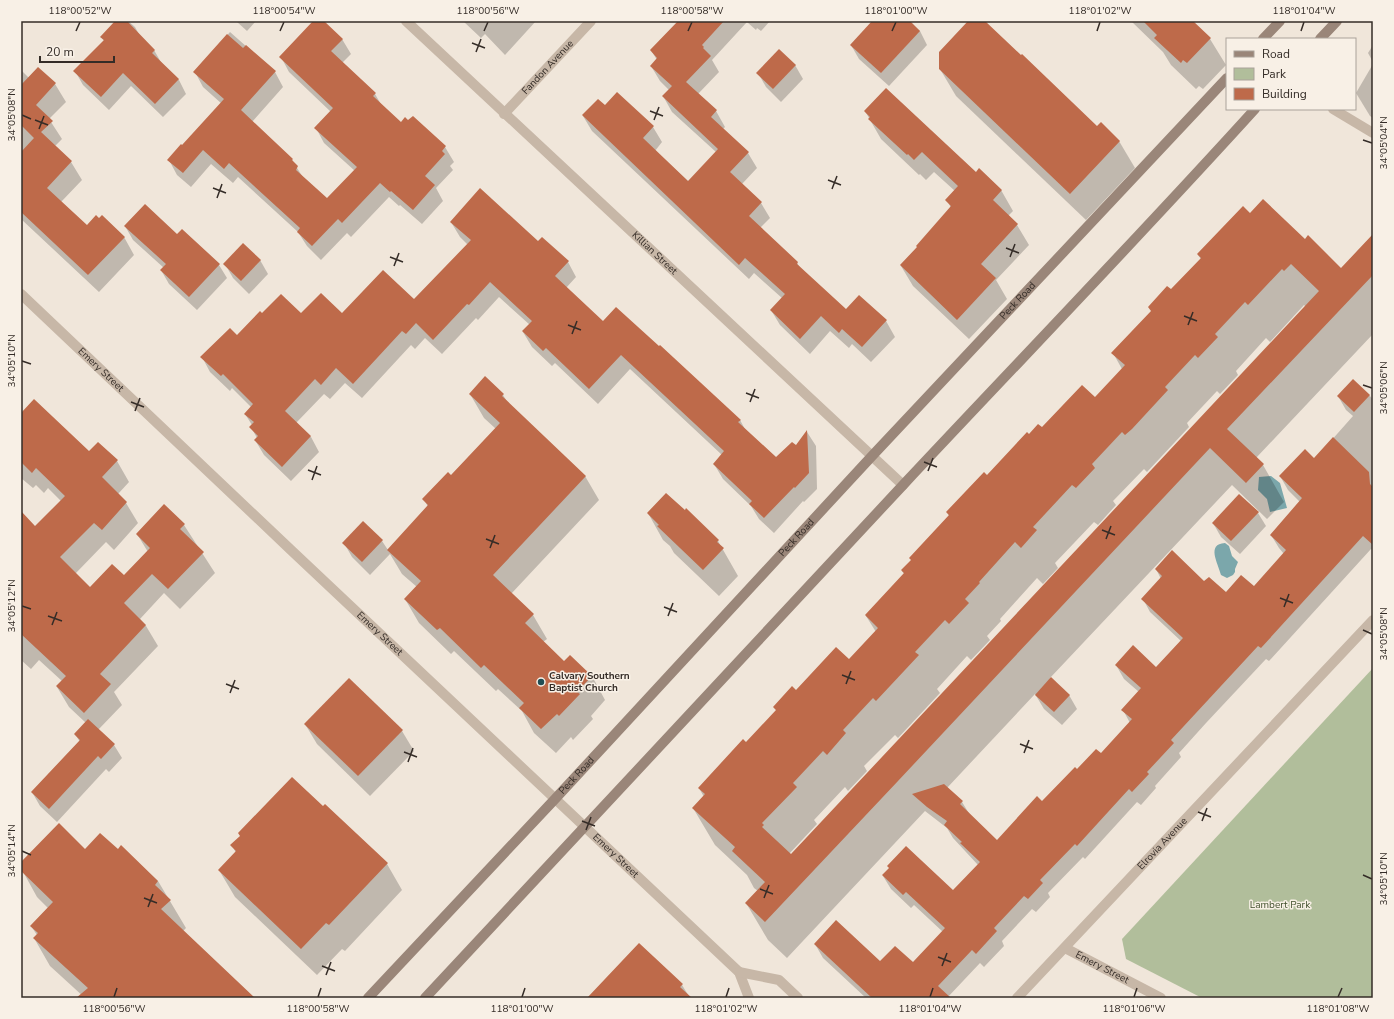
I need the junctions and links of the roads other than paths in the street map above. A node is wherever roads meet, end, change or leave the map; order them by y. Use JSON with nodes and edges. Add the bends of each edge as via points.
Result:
{"nodes":[{"id":1,"x":406,"y":21,"type":"edge"},
{"id":2,"x":590,"y":21,"type":"edge"},
{"id":3,"x":1280,"y":21,"type":"edge"},
{"id":4,"x":1337,"y":21,"type":"edge"},
{"id":5,"x":1264,"y":38,"type":"edge"},
{"id":6,"x":1321,"y":38,"type":"edge"},
{"id":7,"x":1226,"y":79,"type":"edge"},
{"id":8,"x":1254,"y":110,"type":"edge"},
{"id":9,"x":1335,"y":110,"type":"edge"},
{"id":10,"x":504,"y":114,"type":"junction"},
{"id":11,"x":1373,"y":133,"type":"edge"},
{"id":12,"x":21,"y":294,"type":"edge"},
{"id":13,"x":872,"y":456,"type":"junction"},
{"id":14,"x":903,"y":485,"type":"junction"},
{"id":15,"x":1373,"y":620,"type":"edge"},
{"id":16,"x":555,"y":799,"type":"junction"},
{"id":17,"x":586,"y":828,"type":"junction"},
{"id":18,"x":1065,"y":948,"type":"junction"},
{"id":19,"x":739,"y":972,"type":"junction"},
{"id":20,"x":368,"y":998,"type":"edge"},
{"id":21,"x":425,"y":998,"type":"edge"},
{"id":22,"x":749,"y":998,"type":"edge"},
{"id":23,"x":798,"y":998,"type":"edge"},
{"id":24,"x":1017,"y":998,"type":"edge"},
{"id":25,"x":1161,"y":998,"type":"edge"}],
"edges":[{"from":1,"to":10,"type":"street","name":"Killian Street"},
{"from":2,"to":10,"type":"street","name":"Fandon Avenue"},
{"from":3,"to":5,"type":"main road"},
{"from":4,"to":6,"type":"main road"},
{"from":7,"to":13,"type":"main road","name":"Peck Road"},
{"from":8,"to":14,"type":"main road"},
{"from":9,"to":11,"type":"street"},
{"from":10,"to":13,"type":"street","name":"Killian Street"},
{"from":12,"to":16,"type":"street","name":"Emery Street"},
{"from":13,"to":14,"type":"street","name":"Killian Street"},
{"from":13,"to":16,"type":"main road","name":"Peck Road"},
{"from":14,"to":17,"type":"main road"},
{"from":15,"to":18,"type":"street","name":"Elrovia Avenue"},
{"from":16,"to":17,"type":"street","name":"Emery Street"},
{"from":16,"to":20,"type":"main road","name":"Peck Road"},
{"from":17,"to":19,"type":"street","name":"Emery Street"},
{"from":17,"to":21,"type":"main road"},
{"from":18,"to":24,"type":"street","name":"Elrovia Avenue"},
{"from":18,"to":25,"type":"street","name":"Emery Street"},
{"from":19,"to":22,"type":"street","name":"Emery Street"},
{"from":19,"to":23,"type":"street","via":[[779,980]]}]}
